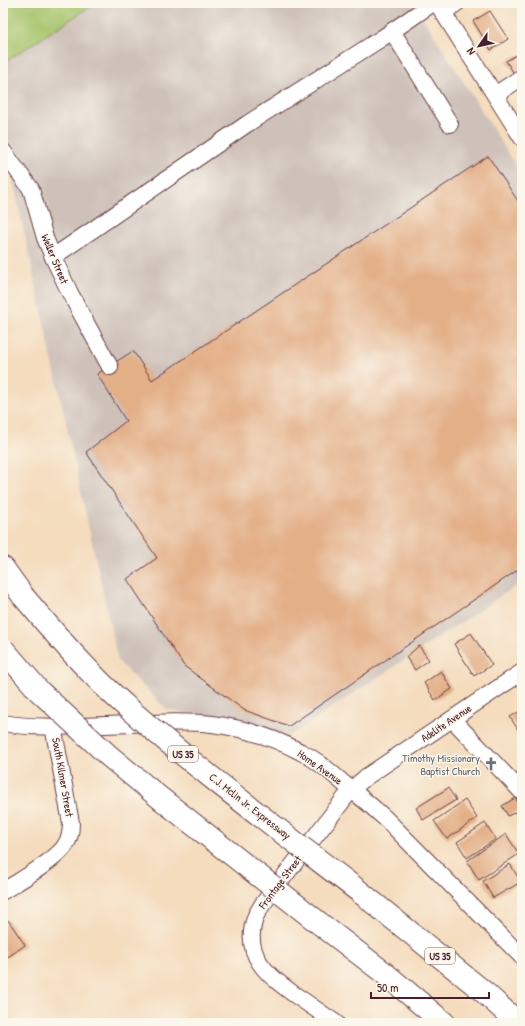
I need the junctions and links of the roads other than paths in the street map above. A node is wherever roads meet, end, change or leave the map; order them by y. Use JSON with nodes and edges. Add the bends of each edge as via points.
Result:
{"nodes":[{"id":1,"x":457,"y":3,"type":"edge"},
{"id":2,"x":438,"y":6,"type":"edge"},
{"id":3,"x":392,"y":31,"type":"junction"},
{"id":4,"x":522,"y":77,"type":"edge"},
{"id":5,"x":495,"y":95,"type":"junction"},
{"id":6,"x":450,"y":124,"type":"dead end"},
{"id":7,"x":522,"y":138,"type":"edge"},
{"id":8,"x":3,"y":151,"type":"edge"},
{"id":9,"x":53,"y":257,"type":"junction"},
{"id":10,"x":110,"y":367,"type":"dead end"},
{"id":11,"x":3,"y":568,"type":"edge"},
{"id":12,"x":3,"y":649,"type":"edge"},
{"id":13,"x":522,"y":672,"type":"edge"},
{"id":14,"x":452,"y":719,"type":"junction"},
{"id":15,"x":3,"y":723,"type":"edge"},
{"id":16,"x":54,"y":726,"type":"junction"},
{"id":17,"x":351,"y":790,"type":"junction"},
{"id":18,"x":522,"y":792,"type":"edge"},
{"id":19,"x":3,"y":891,"type":"edge"},
{"id":20,"x":522,"y":957,"type":"edge"},
{"id":21,"x":336,"y":1023,"type":"edge"},
{"id":22,"x":444,"y":1023,"type":"edge"},
{"id":23,"x":518,"y":1023,"type":"edge"}],
"edges":[{"from":1,"to":2,"type":"street"},
{"from":2,"to":3,"type":"street"},
{"from":2,"to":5,"type":"street"},
{"from":3,"to":6,"type":"street"},
{"from":3,"to":9,"type":"street","via":[[247,124]]},
{"from":4,"to":5,"type":"street"},
{"from":5,"to":7,"type":"street"},
{"from":8,"to":9,"type":"street","name":"Weller Street","via":[[31,189]]},
{"from":9,"to":10,"type":"street","name":"Weller Street"},
{"from":11,"to":23,"type":"highway","name":"C.J. Mclin Jr. Expressway","number":"US 35","bridge":true,"via":[[52,630],[127,707],[484,992]]},
{"from":12,"to":22,"type":"highway","bridge":true,"via":[[39,691],[109,756]]},
{"from":13,"to":14,"type":"street","name":"Adelite Avenue"},
{"from":14,"to":17,"type":"street","name":"Adelite Avenue","via":[[366,777]]},
{"from":14,"to":18,"type":"street"},
{"from":15,"to":16,"type":"street","name":"Home Avenue"},
{"from":16,"to":17,"type":"street","name":"Home Avenue","via":[[178,723],[236,728],[271,738],[302,752]]},
{"from":16,"to":19,"type":"street","name":"South Kilmer Street","via":[[71,823],[70,833],[66,845],[57,855]]},
{"from":17,"to":20,"type":"street","name":"Home Avenue","via":[[386,819]]},
{"from":17,"to":21,"type":"street","name":"Frontage Street","via":[[262,905],[255,918],[252,933],[256,958],[265,971]]}]}
